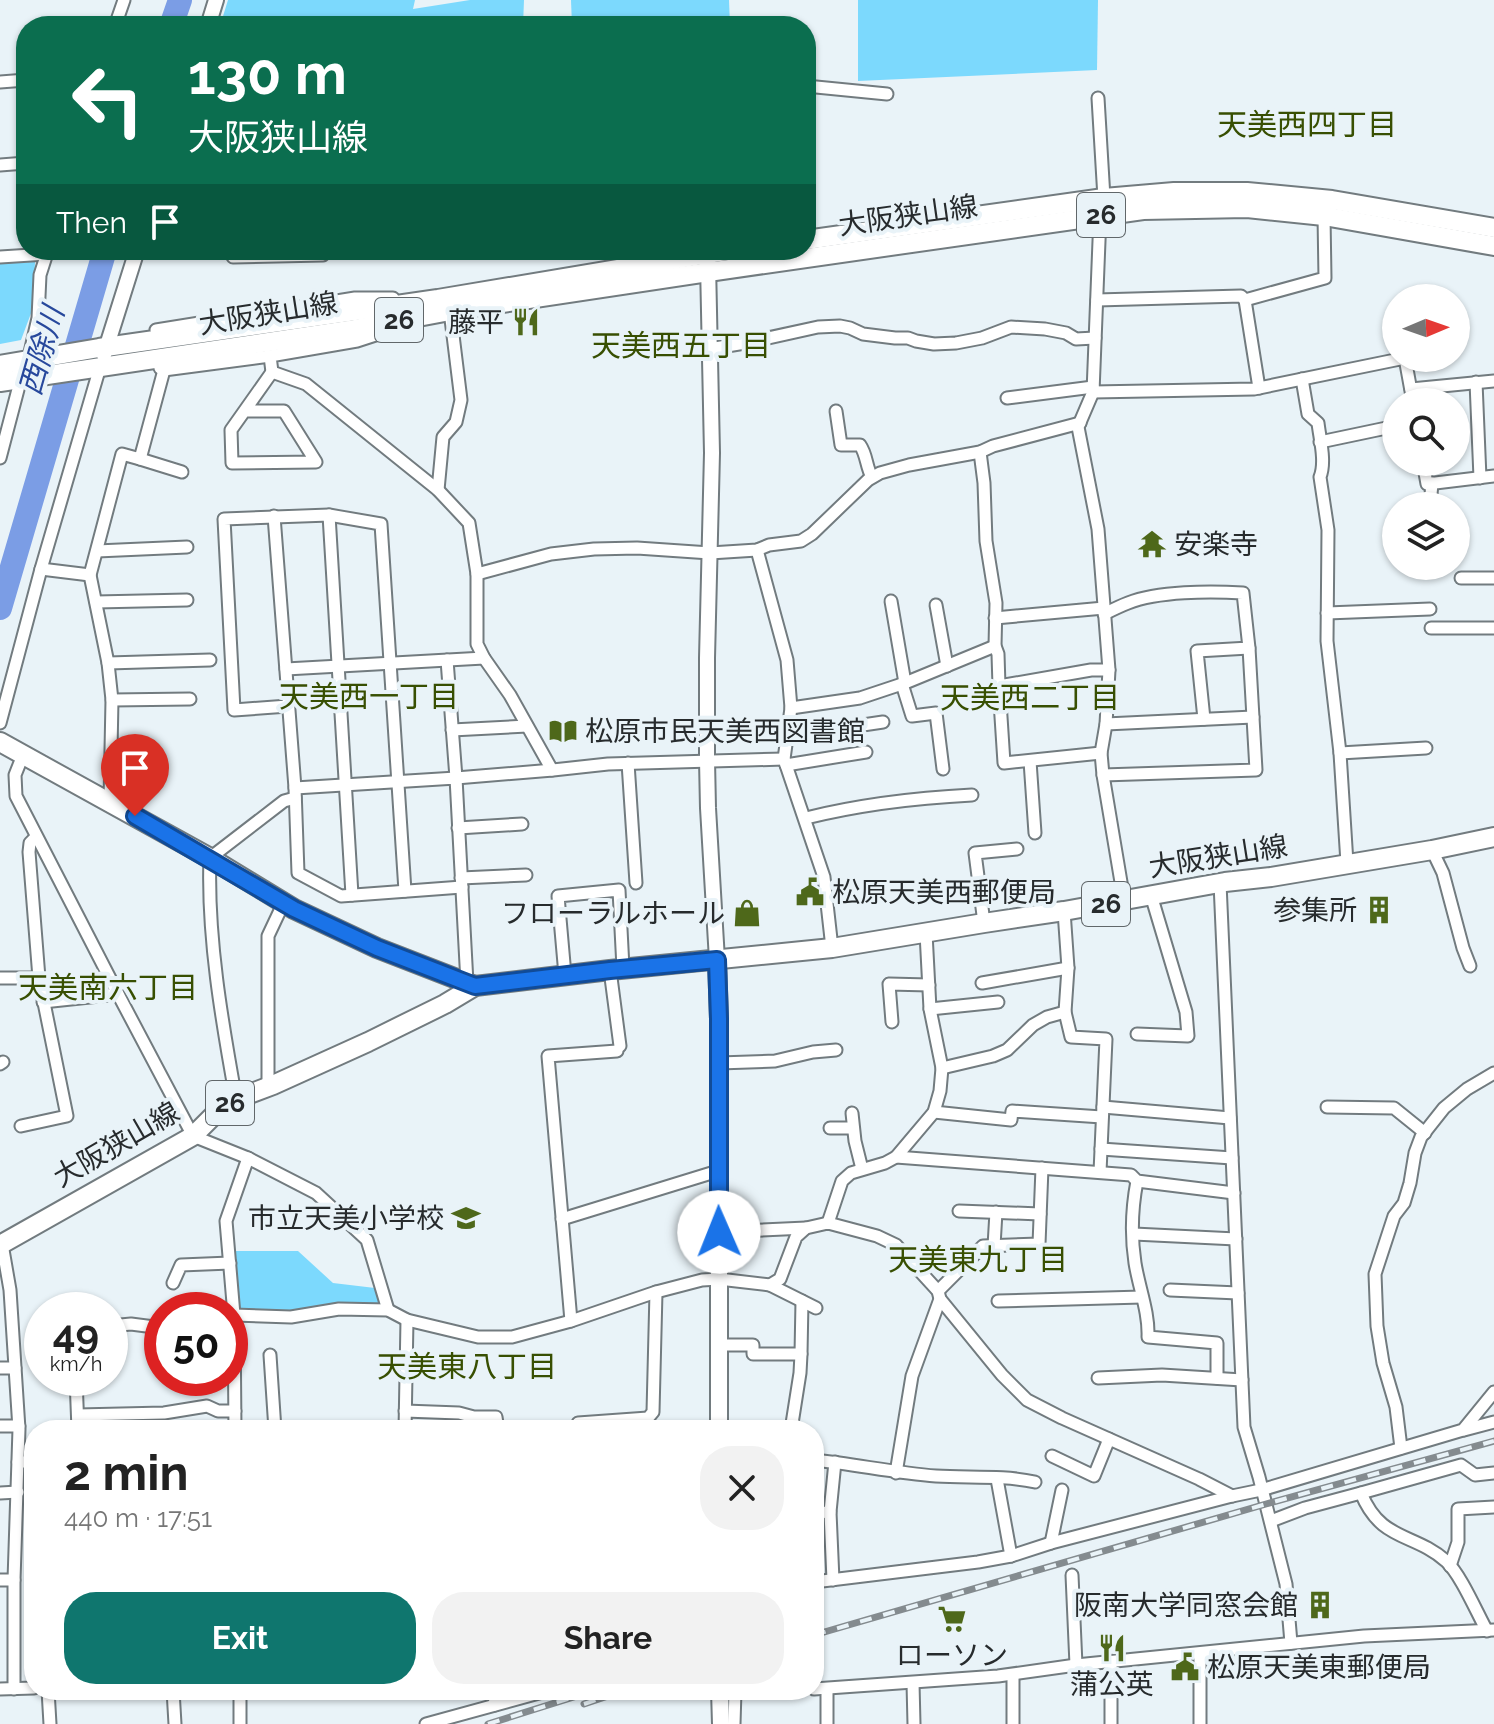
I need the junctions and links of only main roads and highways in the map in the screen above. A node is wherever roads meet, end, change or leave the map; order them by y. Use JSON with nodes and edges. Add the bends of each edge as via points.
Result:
{"nodes":[{"id":1,"x":1102,"y":207,"type":"junction"},
{"id":2,"x":1494,"y":228,"type":"edge"},
{"id":3,"x":816,"y":239,"type":"edge"},
{"id":4,"x":1494,"y":246,"type":"edge"},
{"id":5,"x":816,"y":254,"type":"edge"},
{"id":6,"x":638,"y":260,"type":"edge"},
{"id":7,"x":781,"y":260,"type":"edge"},
{"id":8,"x":444,"y":305,"type":"junction"},
{"id":9,"x":0,"y":365,"type":"edge"},
{"id":10,"x":29,"y":369,"type":"junction"},
{"id":11,"x":0,"y":382,"type":"edge"},
{"id":12,"x":0,"y":742,"type":"edge"},
{"id":13,"x":1494,"y":837,"type":"edge"},
{"id":14,"x":717,"y":960,"type":"junction"},
{"id":15,"x":471,"y":984,"type":"junction"},
{"id":16,"x":1,"y":1244,"type":"edge"},
{"id":17,"x":719,"y":1420,"type":"edge"},
{"id":18,"x":724,"y":1700,"type":"edge"},
{"id":19,"x":721,"y":1724,"type":"edge"}],
"edges":[{"from":1,"to":2,"type":"main road","name":"大阪狭山線","number":"26","via":[[1174,192],[1247,192],[1332,200]]},
{"from":1,"to":3,"type":"main road","name":"大阪狭山線","number":"26"},
{"from":1,"to":4,"type":"main road","name":"大阪狭山線","number":"26","via":[[1247,208]]},
{"from":1,"to":5,"type":"main road","name":"大阪狭山線","number":"26"},
{"from":6,"to":8,"type":"main road","name":"大阪狭山線","number":"26"},
{"from":7,"to":8,"type":"main road","name":"大阪狭山線","number":"26"},
{"from":8,"to":10,"type":"main road","name":"大阪狭山線","number":"26","via":[[101,348]]},
{"from":8,"to":10,"type":"main road","name":"大阪狭山線","number":"26","via":[[349,330],[95,368]]},
{"from":9,"to":10,"type":"main road","name":"大阪狭山線","number":"26"},
{"from":10,"to":11,"type":"main road","name":"大阪狭山線","number":"26"},
{"from":12,"to":15,"type":"main road","name":"大阪狭山線","number":"26","via":[[284,902],[377,948]]},
{"from":13,"to":14,"type":"main road","name":"大阪狭山線","number":"26","via":[[832,948]]},
{"from":14,"to":15,"type":"main road","name":"大阪狭山線","number":"26"},
{"from":14,"to":17,"type":"main road"},
{"from":15,"to":16,"type":"main road","name":"大阪狭山線","number":"26","via":[[445,1004],[368,1042],[236,1099],[193,1136]]},
{"from":18,"to":19,"type":"main road"}]}
